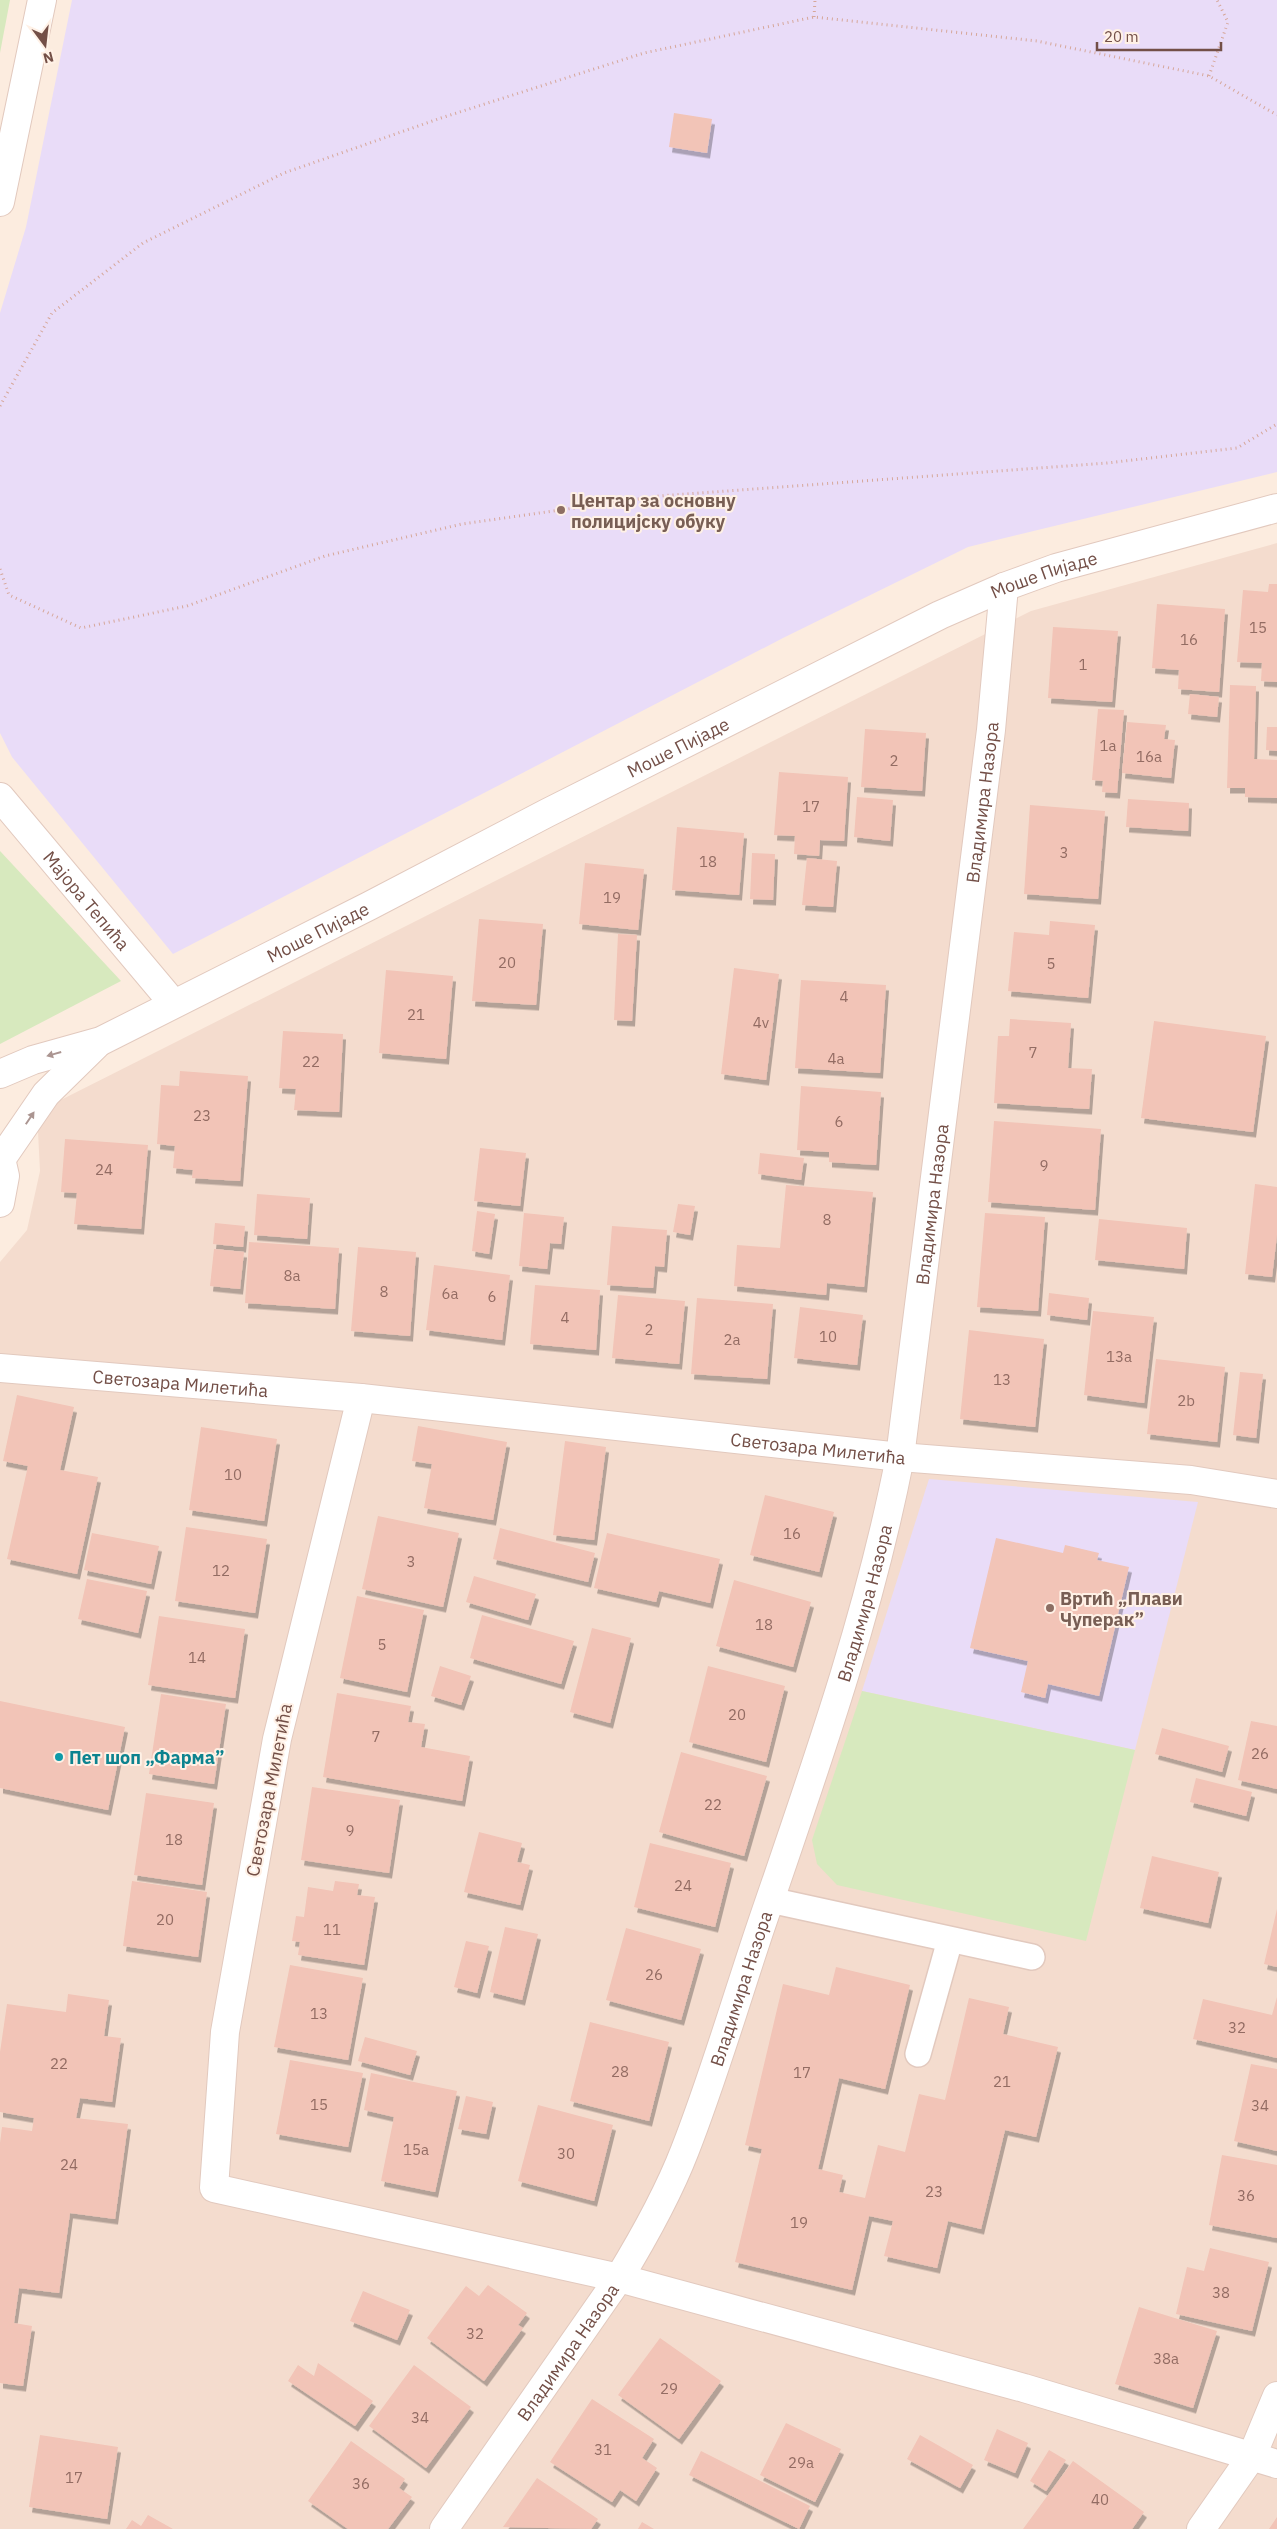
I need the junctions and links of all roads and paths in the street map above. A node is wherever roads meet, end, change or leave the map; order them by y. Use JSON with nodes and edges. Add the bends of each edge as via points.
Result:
{"nodes":[{"id":1,"x":42,"y":0,"type":"edge"},
{"id":2,"x":816,"y":0,"type":"edge"},
{"id":3,"x":1217,"y":0,"type":"edge"},
{"id":4,"x":814,"y":17,"type":"junction"},
{"id":5,"x":1209,"y":76,"type":"junction"},
{"id":6,"x":1277,"y":115,"type":"edge"},
{"id":7,"x":0,"y":202,"type":"edge"},
{"id":8,"x":0,"y":406,"type":"edge"},
{"id":9,"x":1277,"y":424,"type":"edge"},
{"id":10,"x":1277,"y":508,"type":"edge"},
{"id":11,"x":0,"y":568,"type":"edge"},
{"id":12,"x":1004,"y":587,"type":"junction"},
{"id":13,"x":0,"y":798,"type":"edge"},
{"id":14,"x":173,"y":1003,"type":"junction"},
{"id":15,"x":101,"y":1041,"type":"junction"},
{"id":16,"x":0,"y":1074,"type":"edge"},
{"id":17,"x":1,"y":1156,"type":"edge"},
{"id":18,"x":0,"y":1203,"type":"edge"},
{"id":19,"x":0,"y":1368,"type":"edge"},
{"id":20,"x":361,"y":1398,"type":"junction"},
{"id":21,"x":900,"y":1456,"type":"junction"},
{"id":22,"x":1277,"y":1494,"type":"edge"},
{"id":23,"x":770,"y":1900,"type":"junction"},
{"id":24,"x":950,"y":1940,"type":"junction"},
{"id":25,"x":1032,"y":1957,"type":"dead end"},
{"id":26,"x":918,"y":2054,"type":"dead end"},
{"id":27,"x":619,"y":2278,"type":"junction"},
{"id":28,"x":1277,"y":2396,"type":"edge"},
{"id":29,"x":1264,"y":2460,"type":"edge"},
{"id":30,"x":444,"y":2529,"type":"edge"},
{"id":31,"x":1201,"y":2529,"type":"edge"}],
"edges":[{"from":1,"to":7,"type":"street"},
{"from":2,"to":4,"type":"path"},
{"from":3,"to":5,"type":"path","via":[[1228,22]]},
{"from":4,"to":5,"type":"path","via":[[1037,41]]},
{"from":4,"to":8,"type":"path","via":[[644,53],[441,118],[284,173],[143,243],[52,313]]},
{"from":5,"to":6,"type":"path"},
{"from":9,"to":11,"type":"path","via":[[1237,448],[1107,462],[660,496],[462,524],[325,556],[187,606],[81,628],[9,595]]},
{"from":10,"to":12,"type":"street","name":"Моше Пијаде","via":[[1122,549]]},
{"from":12,"to":14,"type":"street","name":"Моше Пијаде","via":[[888,641]]},
{"from":12,"to":21,"type":"street","name":"Владимира Назора","via":[[991,730]]},
{"from":13,"to":14,"type":"street","name":"Мајора Тепића"},
{"from":14,"to":15,"type":"street","name":"Моше Пијаде"},
{"from":15,"to":16,"type":"street","name":"Моше Пијаде","one_way":true,"via":[[33,1060]]},
{"from":17,"to":15,"type":"street","name":"Моше Пијаде","one_way":true,"via":[[46,1094]]},
{"from":17,"to":18,"type":"street","via":[[5,1176]]},
{"from":19,"to":20,"type":"street","name":"Светозара Милетића"},
{"from":20,"to":21,"type":"street","name":"Светозара Милетића"},
{"from":20,"to":27,"type":"street","name":"Светозара Милетића","via":[[277,1739],[225,2032],[214,2188]]},
{"from":21,"to":22,"type":"street","name":"Светозара Милетића","via":[[1191,1480]]},
{"from":21,"to":23,"type":"street","name":"Владимира Назора","via":[[887,1522],[825,1741]]},
{"from":23,"to":24,"type":"lane"},
{"from":23,"to":27,"type":"street","name":"Владимира Назора","via":[[685,2151],[643,2239]]},
{"from":24,"to":25,"type":"lane"},
{"from":24,"to":26,"type":"lane"},
{"from":27,"to":29,"type":"street","via":[[1024,2388]]},
{"from":27,"to":30,"type":"street","name":"Владимира Назора"},
{"from":28,"to":29,"type":"street"},
{"from":29,"to":31,"type":"street"}]}
